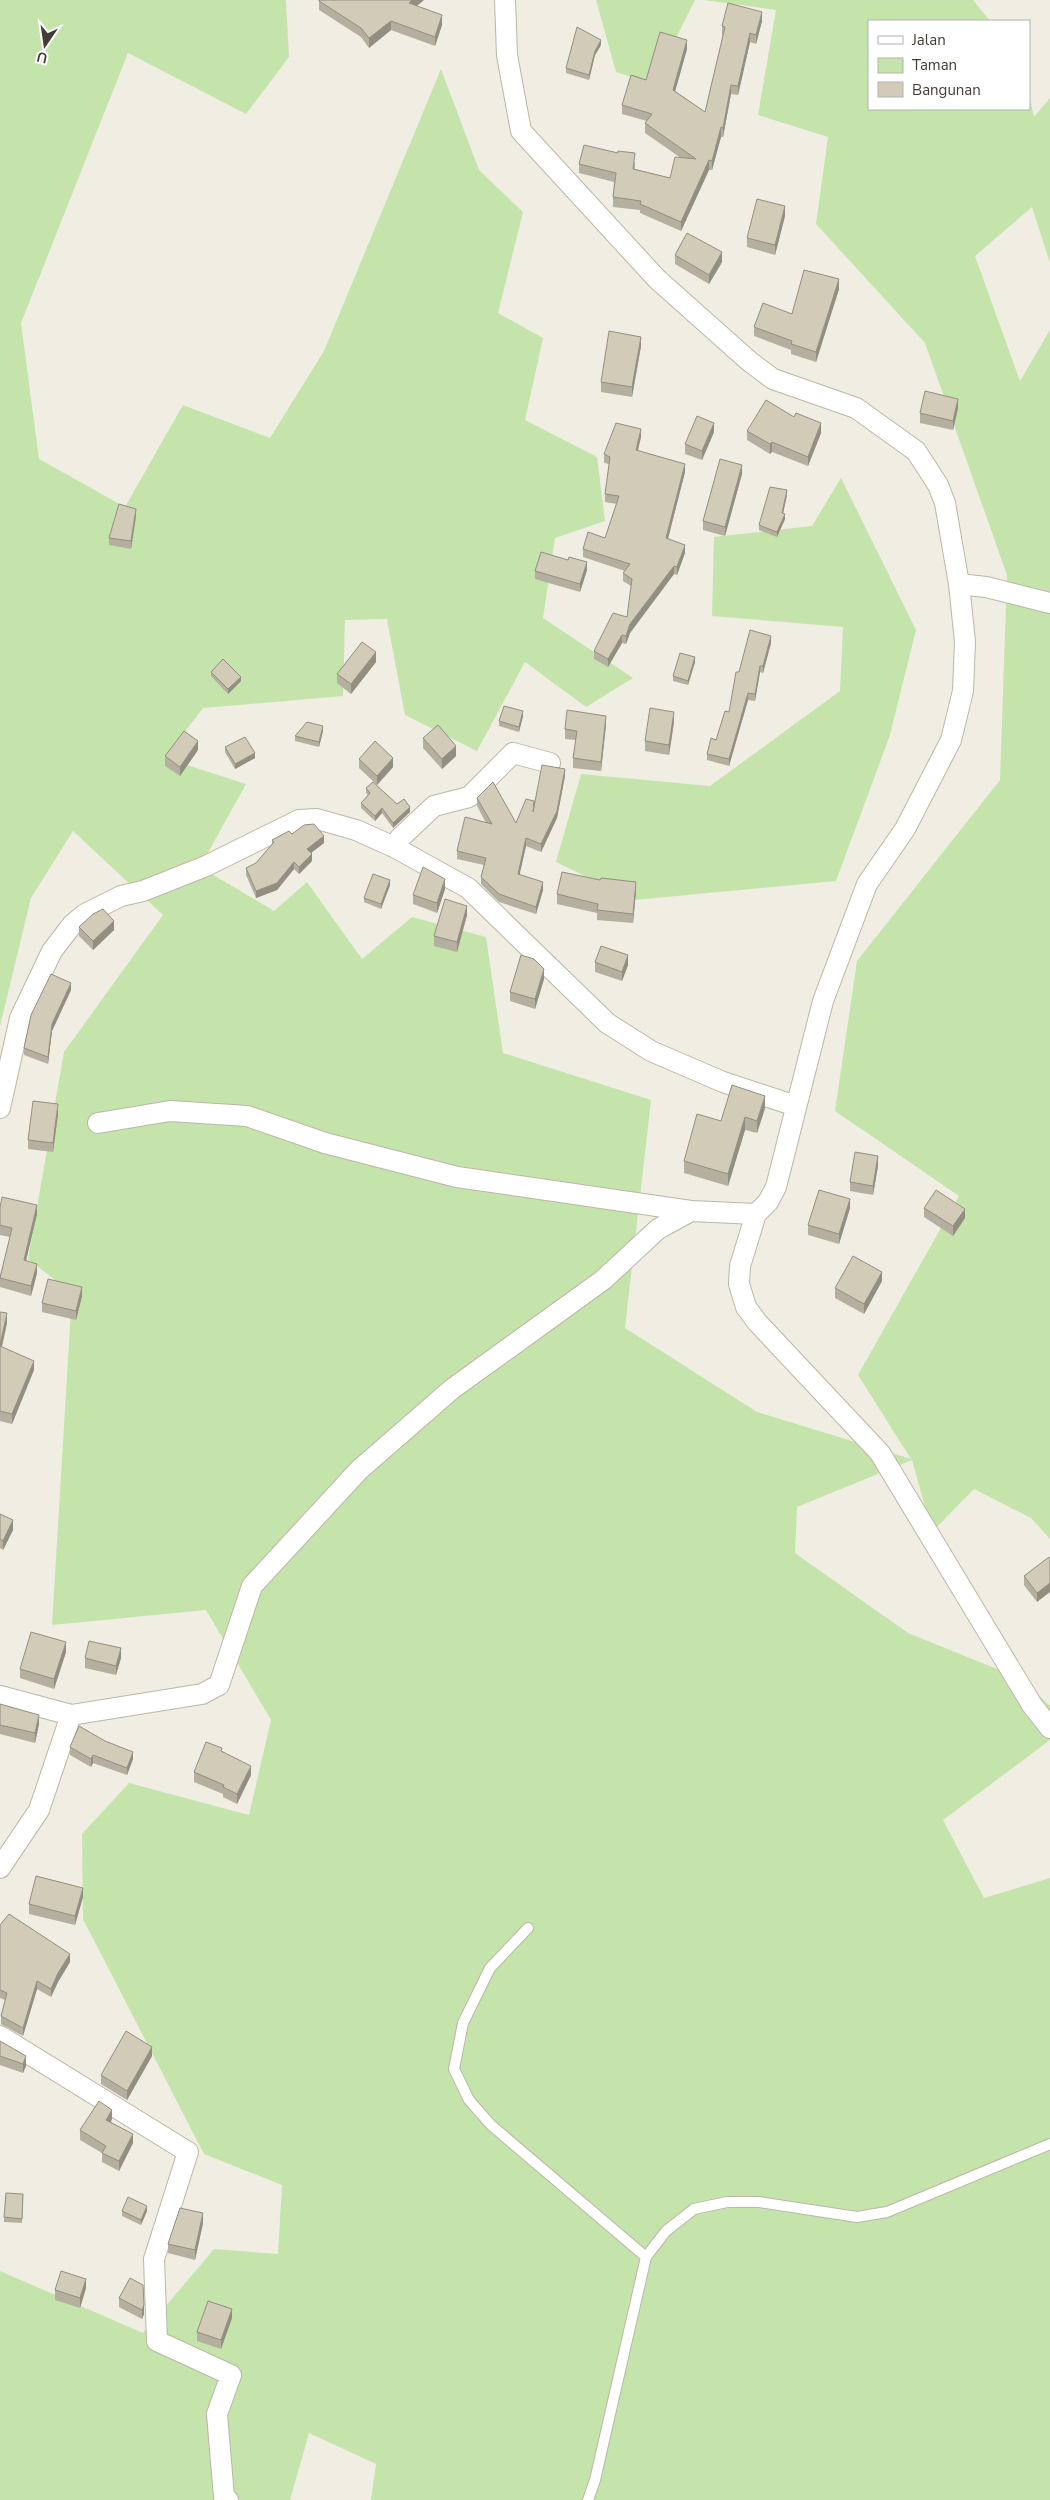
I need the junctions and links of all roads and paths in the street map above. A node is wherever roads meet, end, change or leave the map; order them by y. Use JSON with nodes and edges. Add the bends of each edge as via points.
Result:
{"nodes":[{"id":1,"x":505,"y":0,"type":"edge"},
{"id":2,"x":959,"y":584,"type":"junction"},
{"id":3,"x":1050,"y":603,"type":"edge"},
{"id":4,"x":550,"y":763,"type":"dead end"},
{"id":5,"x":394,"y":847,"type":"junction"},
{"id":6,"x":796,"y":1106,"type":"junction"},
{"id":7,"x":0,"y":1108,"type":"edge"},
{"id":8,"x":98,"y":1123,"type":"dead end"},
{"id":9,"x":691,"y":1212,"type":"junction"},
{"id":10,"x":756,"y":1214,"type":"junction"},
{"id":11,"x":0,"y":1696,"type":"edge"},
{"id":12,"x":71,"y":1715,"type":"junction"},
{"id":13,"x":1050,"y":1728,"type":"edge"},
{"id":14,"x":0,"y":1868,"type":"edge"},
{"id":15,"x":528,"y":1928,"type":"dead end"},
{"id":16,"x":0,"y":2036,"type":"edge"},
{"id":17,"x":1050,"y":2144,"type":"edge"},
{"id":18,"x":646,"y":2257,"type":"junction"},
{"id":19,"x":228,"y":2500,"type":"edge"},
{"id":20,"x":588,"y":2500,"type":"edge"}],
"edges":[{"from":1,"to":2,"type":"street","via":[[507,55],[521,131],[658,279],[749,361],[774,379],[856,408],[916,451],[938,485],[945,503]]},
{"from":2,"to":3,"type":"street","via":[[986,587]]},
{"from":2,"to":6,"type":"street","via":[[965,642],[963,690],[951,740],[905,829],[867,884],[823,1001]]},
{"from":4,"to":5,"type":"street","via":[[513,753],[469,798],[434,806]]},
{"from":5,"to":6,"type":"street","via":[[468,888],[607,1023],[651,1052],[723,1082]]},
{"from":5,"to":7,"type":"street","via":[[356,830],[317,819],[299,820],[206,866],[143,891],[121,896],[85,914],[52,951],[20,1018]]},
{"from":6,"to":10,"type":"street","via":[[776,1186],[768,1202]]},
{"from":8,"to":9,"type":"street","via":[[170,1111],[247,1116],[325,1143],[456,1177]]},
{"from":9,"to":10,"type":"street"},
{"from":9,"to":12,"type":"street","via":[[658,1229],[603,1280],[452,1389],[359,1470],[252,1586],[219,1685],[202,1694]]},
{"from":10,"to":13,"type":"street","via":[[740,1266],[739,1284],[746,1307],[880,1453],[1032,1705]]},
{"from":11,"to":12,"type":"street"},
{"from":12,"to":14,"type":"street","via":[[39,1810]]},
{"from":15,"to":18,"type":"lane","via":[[490,1968],[463,2023],[454,2069],[469,2100],[491,2125]]},
{"from":16,"to":19,"type":"street","via":[[188,2152],[154,2259],[157,2341],[231,2375],[217,2414],[224,2497]]},
{"from":17,"to":18,"type":"lane","via":[[887,2212],[857,2216],[759,2202],[727,2202],[694,2209],[666,2231]]},
{"from":18,"to":20,"type":"lane"}]}
